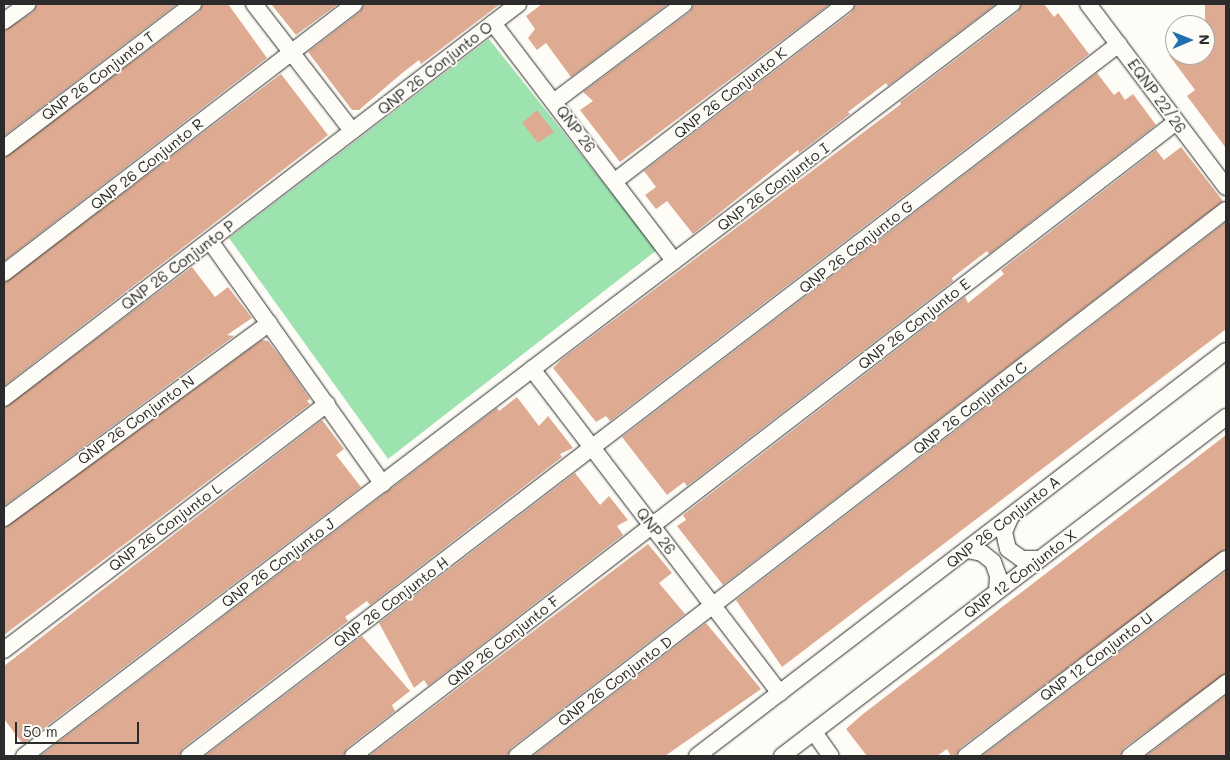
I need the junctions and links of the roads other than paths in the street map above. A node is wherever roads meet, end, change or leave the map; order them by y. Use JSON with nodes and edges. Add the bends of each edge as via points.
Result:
{"nodes":[{"id":1,"x":27,"y":4,"type":"edge"},
{"id":2,"x":193,"y":4,"type":"edge"},
{"id":3,"x":254,"y":4,"type":"edge"},
{"id":4,"x":354,"y":4,"type":"edge"},
{"id":5,"x":518,"y":4,"type":"edge"},
{"id":6,"x":684,"y":4,"type":"edge"},
{"id":7,"x":846,"y":4,"type":"edge"},
{"id":8,"x":1012,"y":4,"type":"edge"},
{"id":9,"x":1088,"y":4,"type":"edge"},
{"id":10,"x":4,"y":21,"type":"edge"},
{"id":11,"x":493,"y":24,"type":"junction"},
{"id":12,"x":1119,"y":44,"type":"junction"},
{"id":13,"x":290,"y":52,"type":"junction"},
{"id":14,"x":555,"y":101,"type":"junction"},
{"id":15,"x":1176,"y":122,"type":"junction"},
{"id":16,"x":352,"y":131,"type":"junction"},
{"id":17,"x":4,"y":148,"type":"edge"},
{"id":18,"x":615,"y":182,"type":"junction"},
{"id":19,"x":1226,"y":188,"type":"edge"},
{"id":20,"x":1226,"y":210,"type":"edge"},
{"id":21,"x":210,"y":242,"type":"junction"},
{"id":22,"x":674,"y":261,"type":"junction"},
{"id":23,"x":4,"y":273,"type":"edge"},
{"id":24,"x":269,"y":323,"type":"junction"},
{"id":25,"x":1226,"y":350,"type":"edge"},
{"id":26,"x":532,"y":369,"type":"junction"},
{"id":27,"x":4,"y":398,"type":"edge"},
{"id":28,"x":327,"y":404,"type":"junction"},
{"id":29,"x":1226,"y":417,"type":"edge"},
{"id":30,"x":593,"y":449,"type":"junction"},
{"id":31,"x":383,"y":484,"type":"junction"},
{"id":32,"x":1011,"y":516,"type":"junction"},
{"id":33,"x":4,"y":518,"type":"edge"},
{"id":34,"x":653,"y":526,"type":"junction"},
{"id":35,"x":967,"y":550,"type":"junction"},
{"id":36,"x":1226,"y":558,"type":"edge"},
{"id":37,"x":1039,"y":559,"type":"junction"},
{"id":38,"x":997,"y":591,"type":"junction"},
{"id":39,"x":713,"y":606,"type":"junction"},
{"id":40,"x":4,"y":650,"type":"edge"},
{"id":41,"x":1226,"y":683,"type":"edge"},
{"id":42,"x":780,"y":693,"type":"junction"},
{"id":43,"x":814,"y":732,"type":"junction"},
{"id":44,"x":24,"y":756,"type":"edge"},
{"id":45,"x":189,"y":756,"type":"edge"},
{"id":46,"x":353,"y":756,"type":"edge"},
{"id":47,"x":517,"y":756,"type":"edge"},
{"id":48,"x":697,"y":756,"type":"edge"},
{"id":49,"x":782,"y":756,"type":"edge"},
{"id":50,"x":831,"y":756,"type":"edge"},
{"id":51,"x":966,"y":756,"type":"edge"},
{"id":52,"x":1130,"y":756,"type":"edge"}],
"edges":[{"from":1,"to":10,"type":"street"},
{"from":2,"to":17,"type":"street","name":"QNP 26 Conjunto T"},
{"from":3,"to":13,"type":"street"},
{"from":4,"to":13,"type":"street","name":"QNP 26 Conjunto R"},
{"from":5,"to":11,"type":"street","name":"QNP 26 Conjunto O"},
{"from":6,"to":14,"type":"street"},
{"from":7,"to":18,"type":"street","name":"QNP 26 Conjunto K"},
{"from":8,"to":22,"type":"street","name":"QNP 26 Conjunto I"},
{"from":9,"to":12,"type":"street","name":"EQNP 22/26"},
{"from":11,"to":14,"type":"street","name":"QNP 26"},
{"from":11,"to":16,"type":"street","name":"QNP 26 Conjunto O"},
{"from":12,"to":15,"type":"street","name":"EQNP 22/26"},
{"from":12,"to":30,"type":"street","name":"QNP 26 Conjunto G"},
{"from":13,"to":16,"type":"street"},
{"from":13,"to":23,"type":"street","name":"QNP 26 Conjunto R"},
{"from":14,"to":18,"type":"street","name":"QNP 26"},
{"from":15,"to":19,"type":"street","name":"EQNP 22/26"},
{"from":15,"to":34,"type":"street","name":"QNP 26 Conjunto E"},
{"from":16,"to":21,"type":"street","name":"QNP 26 Conjunto P"},
{"from":18,"to":22,"type":"street","name":"QNP 26"},
{"from":20,"to":39,"type":"street","name":"QNP 26 Conjunto C"},
{"from":21,"to":24,"type":"street"},
{"from":21,"to":27,"type":"street","name":"QNP 26 Conjunto P"},
{"from":22,"to":26,"type":"street","name":"QNP 26 Conjunto I"},
{"from":24,"to":28,"type":"street"},
{"from":24,"to":33,"type":"street","name":"QNP 26 Conjunto N"},
{"from":25,"to":32,"type":"street","name":"QNP 26 Conjunto A"},
{"from":26,"to":30,"type":"street","name":"QNP 26"},
{"from":26,"to":31,"type":"street","name":"QNP 26 Conjunto J"},
{"from":28,"to":31,"type":"street"},
{"from":28,"to":40,"type":"street","name":"QNP 26 Conjunto L"},
{"from":29,"to":37,"type":"street","name":"QNP 12 Conjunto X"},
{"from":30,"to":34,"type":"street","name":"QNP 26"},
{"from":30,"to":45,"type":"street","name":"QNP 26 Conjunto H"},
{"from":31,"to":44,"type":"street","name":"QNP 26 Conjunto J"},
{"from":32,"to":35,"type":"street","name":"QNP 26 Conjunto A"},
{"from":32,"to":37,"type":"street","via":[[1004,532],[1008,549],[1022,559]]},
{"from":34,"to":39,"type":"street","name":"QNP 26"},
{"from":34,"to":46,"type":"street","name":"QNP 26 Conjunto F"},
{"from":35,"to":38,"type":"street","via":[[982,553],[993,562],[998,576]]},
{"from":35,"to":42,"type":"street","name":"QNP 26 Conjunto A"},
{"from":36,"to":51,"type":"street","name":"QNP 12 Conjunto U"},
{"from":37,"to":38,"type":"street","name":"QNP 12 Conjunto X"},
{"from":38,"to":43,"type":"street","name":"QNP 12 Conjunto X"},
{"from":39,"to":42,"type":"street","name":"QNP 26"},
{"from":39,"to":47,"type":"street","name":"QNP 26 Conjunto D"},
{"from":41,"to":52,"type":"street"},
{"from":42,"to":48,"type":"street","name":"QNP 26 Conjunto A"},
{"from":43,"to":49,"type":"street","name":"QNP 12 Conjunto X"},
{"from":43,"to":50,"type":"street"}]}
